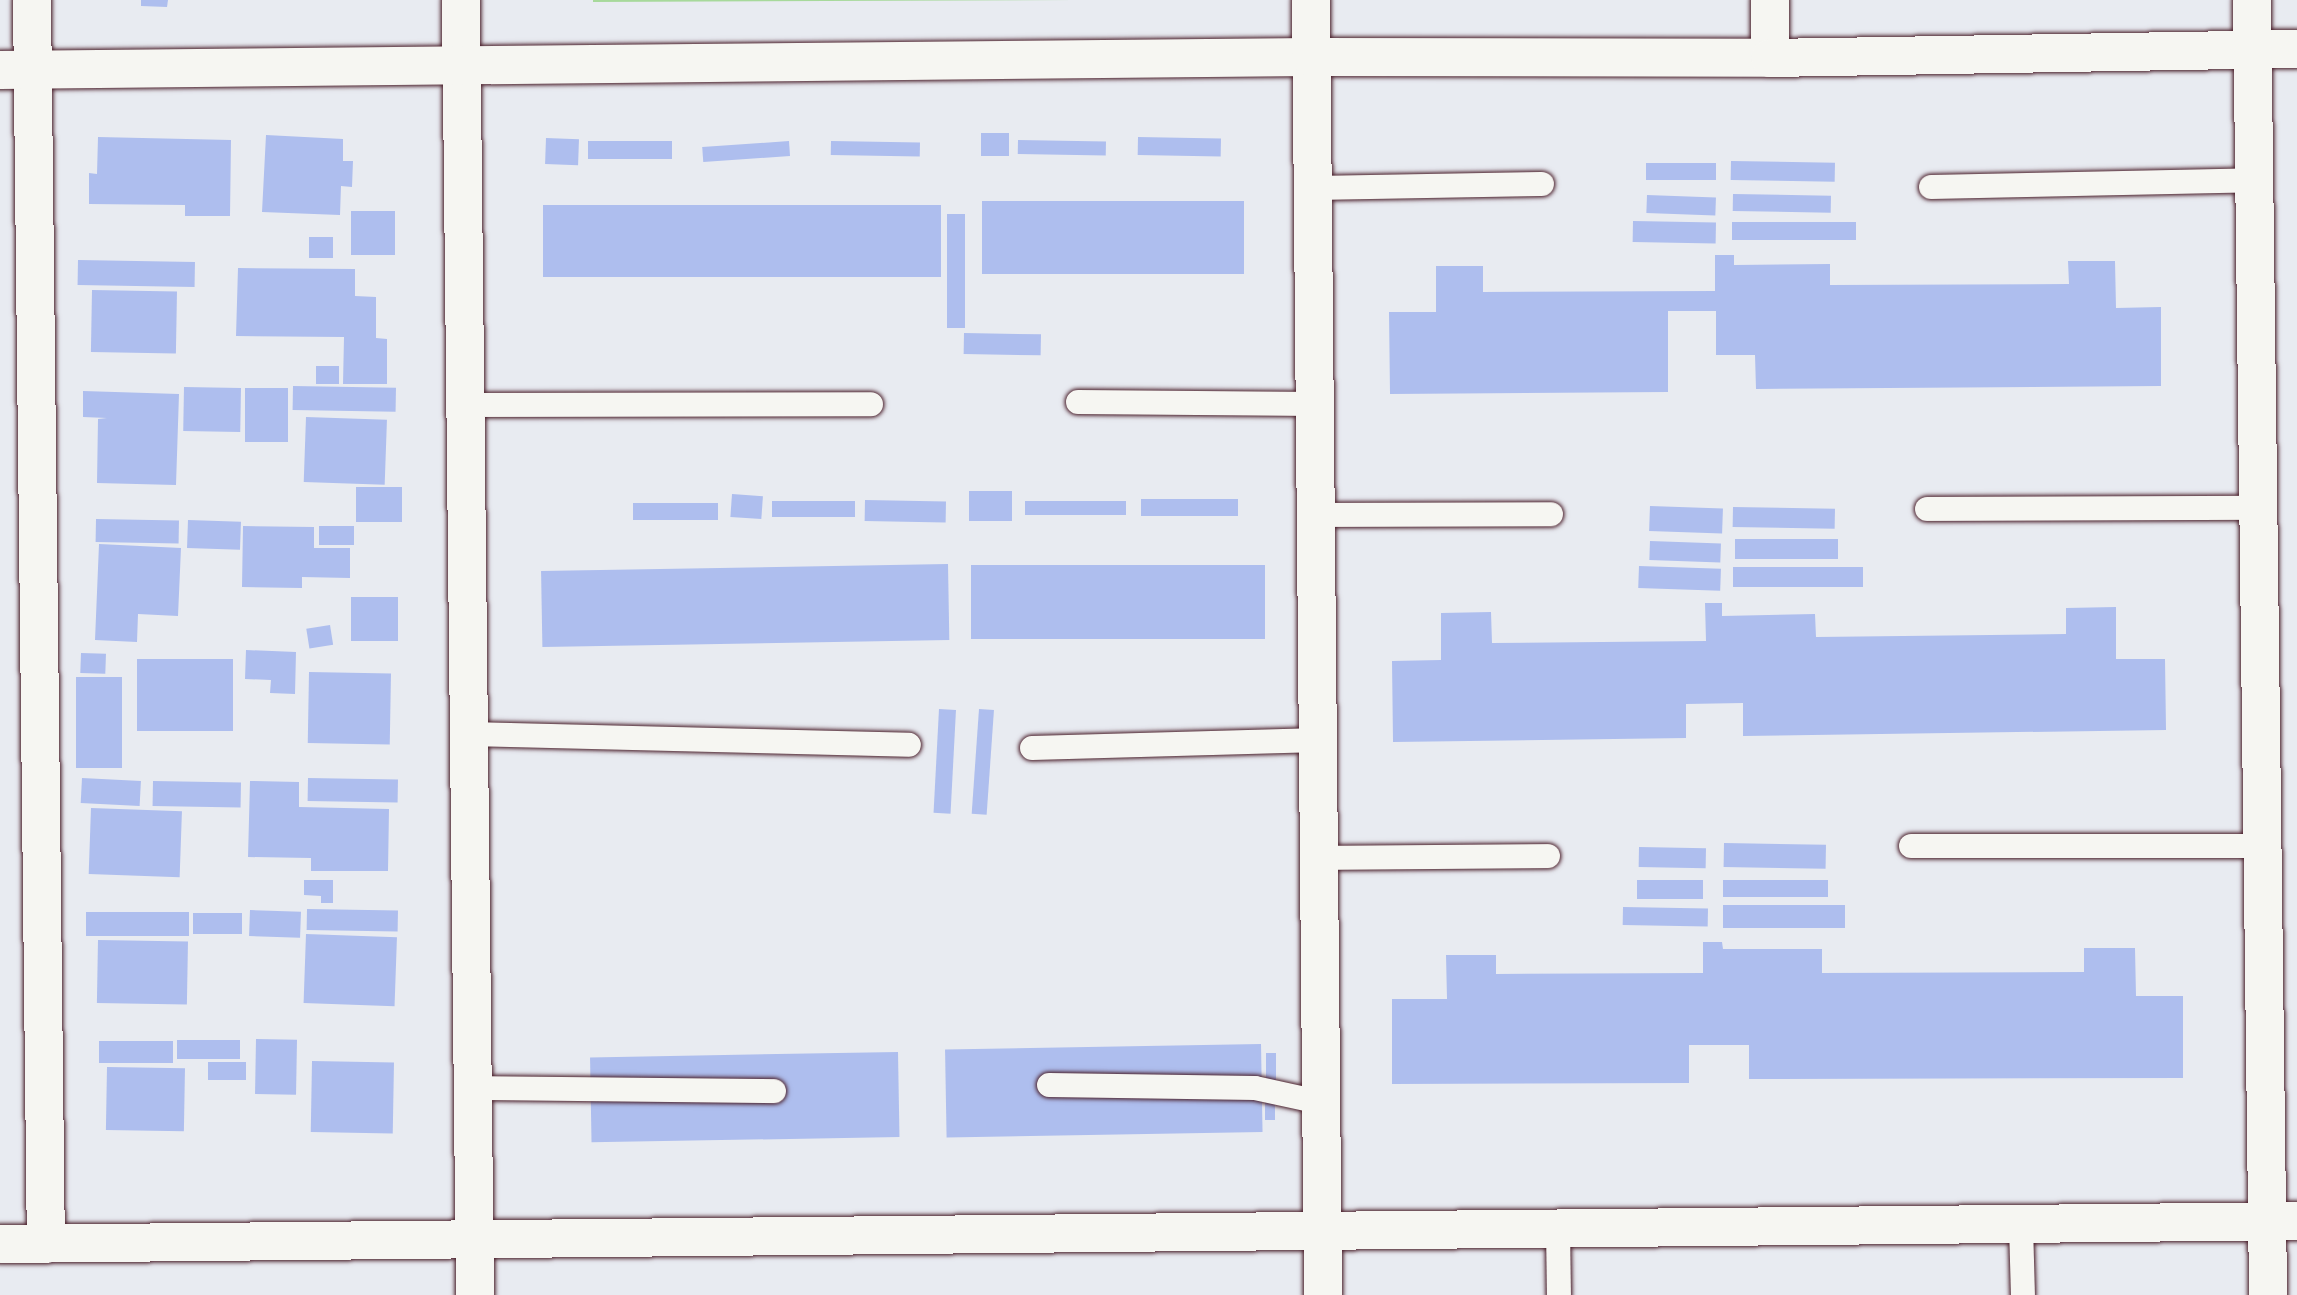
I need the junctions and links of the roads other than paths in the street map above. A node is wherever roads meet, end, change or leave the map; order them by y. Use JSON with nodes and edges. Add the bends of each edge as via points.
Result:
{"nodes":[{"id":1,"x":32,"y":0,"type":"edge"},
{"id":2,"x":461,"y":0,"type":"edge"},
{"id":3,"x":1311,"y":0,"type":"edge"},
{"id":4,"x":1770,"y":0,"type":"edge"},
{"id":5,"x":2252,"y":0,"type":"edge"},
{"id":6,"x":2297,"y":49,"type":"edge"},
{"id":7,"x":2253,"y":50,"type":"junction"},
{"id":8,"x":1311,"y":57,"type":"junction"},
{"id":9,"x":1770,"y":58,"type":"junction"},
{"id":10,"x":461,"y":66,"type":"junction"},
{"id":11,"x":16,"y":70,"type":"edge"},
{"id":12,"x":2255,"y":180,"type":"junction"},
{"id":13,"x":1542,"y":184,"type":"dead end"},
{"id":14,"x":1931,"y":187,"type":"dead end"},
{"id":15,"x":1312,"y":188,"type":"junction"},
{"id":16,"x":1078,"y":402,"type":"dead end"},
{"id":17,"x":871,"y":404,"type":"dead end"},
{"id":18,"x":1316,"y":404,"type":"junction"},
{"id":19,"x":465,"y":405,"type":"junction"},
{"id":20,"x":2259,"y":508,"type":"junction"},
{"id":21,"x":1927,"y":509,"type":"dead end"},
{"id":22,"x":1551,"y":514,"type":"dead end"},
{"id":23,"x":1317,"y":515,"type":"junction"},
{"id":24,"x":469,"y":734,"type":"junction"},
{"id":25,"x":1320,"y":740,"type":"junction"},
{"id":26,"x":909,"y":745,"type":"dead end"},
{"id":27,"x":1032,"y":748,"type":"dead end"},
{"id":28,"x":1911,"y":846,"type":"dead end"},
{"id":29,"x":2263,"y":846,"type":"junction"},
{"id":30,"x":1548,"y":856,"type":"dead end"},
{"id":31,"x":1321,"y":858,"type":"junction"},
{"id":32,"x":1049,"y":1085,"type":"dead end"},
{"id":33,"x":474,"y":1088,"type":"junction"},
{"id":34,"x":774,"y":1091,"type":"dead end"},
{"id":35,"x":1324,"y":1103,"type":"junction"},
{"id":36,"x":2282,"y":1222,"type":"edge"},
{"id":37,"x":2021,"y":1225,"type":"junction"},
{"id":38,"x":1559,"y":1227,"type":"junction"},
{"id":39,"x":1323,"y":1228,"type":"junction"},
{"id":40,"x":475,"y":1239,"type":"junction"},
{"id":41,"x":0,"y":1244,"type":"edge"},
{"id":42,"x":46,"y":1244,"type":"junction"},
{"id":43,"x":475,"y":1295,"type":"edge"},
{"id":44,"x":1323,"y":1295,"type":"edge"},
{"id":45,"x":1559,"y":1295,"type":"edge"},
{"id":46,"x":2023,"y":1295,"type":"edge"},
{"id":47,"x":2267,"y":1295,"type":"edge"}],
"edges":[{"from":1,"to":11,"type":"street"},
{"from":2,"to":10,"type":"street"},
{"from":3,"to":8,"type":"street"},
{"from":4,"to":9,"type":"street"},
{"from":5,"to":7,"type":"street"},
{"from":6,"to":7,"type":"street"},
{"from":7,"to":9,"type":"street"},
{"from":7,"to":12,"type":"street"},
{"from":8,"to":9,"type":"street"},
{"from":8,"to":10,"type":"street"},
{"from":8,"to":15,"type":"street"},
{"from":10,"to":11,"type":"street"},
{"from":10,"to":19,"type":"street"},
{"from":11,"to":42,"type":"street"},
{"from":12,"to":14,"type":"lane"},
{"from":12,"to":20,"type":"street"},
{"from":13,"to":15,"type":"lane"},
{"from":15,"to":18,"type":"street"},
{"from":16,"to":18,"type":"lane"},
{"from":17,"to":19,"type":"lane"},
{"from":18,"to":23,"type":"street"},
{"from":19,"to":24,"type":"street"},
{"from":20,"to":21,"type":"lane"},
{"from":20,"to":29,"type":"street"},
{"from":22,"to":23,"type":"lane"},
{"from":23,"to":25,"type":"street"},
{"from":24,"to":26,"type":"lane"},
{"from":24,"to":33,"type":"street"},
{"from":25,"to":27,"type":"lane"},
{"from":25,"to":31,"type":"street"},
{"from":28,"to":29,"type":"lane"},
{"from":29,"to":36,"type":"street"},
{"from":30,"to":31,"type":"lane"},
{"from":31,"to":35,"type":"street"},
{"from":32,"to":35,"type":"lane","via":[[1255,1087]]},
{"from":33,"to":34,"type":"lane"},
{"from":33,"to":40,"type":"street"},
{"from":35,"to":39,"type":"street"},
{"from":36,"to":37,"type":"street"},
{"from":36,"to":47,"type":"street"},
{"from":37,"to":38,"type":"street"},
{"from":37,"to":46,"type":"lane"},
{"from":38,"to":39,"type":"street"},
{"from":38,"to":45,"type":"lane"},
{"from":39,"to":40,"type":"street"},
{"from":39,"to":44,"type":"street"},
{"from":40,"to":42,"type":"street"},
{"from":40,"to":43,"type":"street"},
{"from":41,"to":42,"type":"street"}]}
